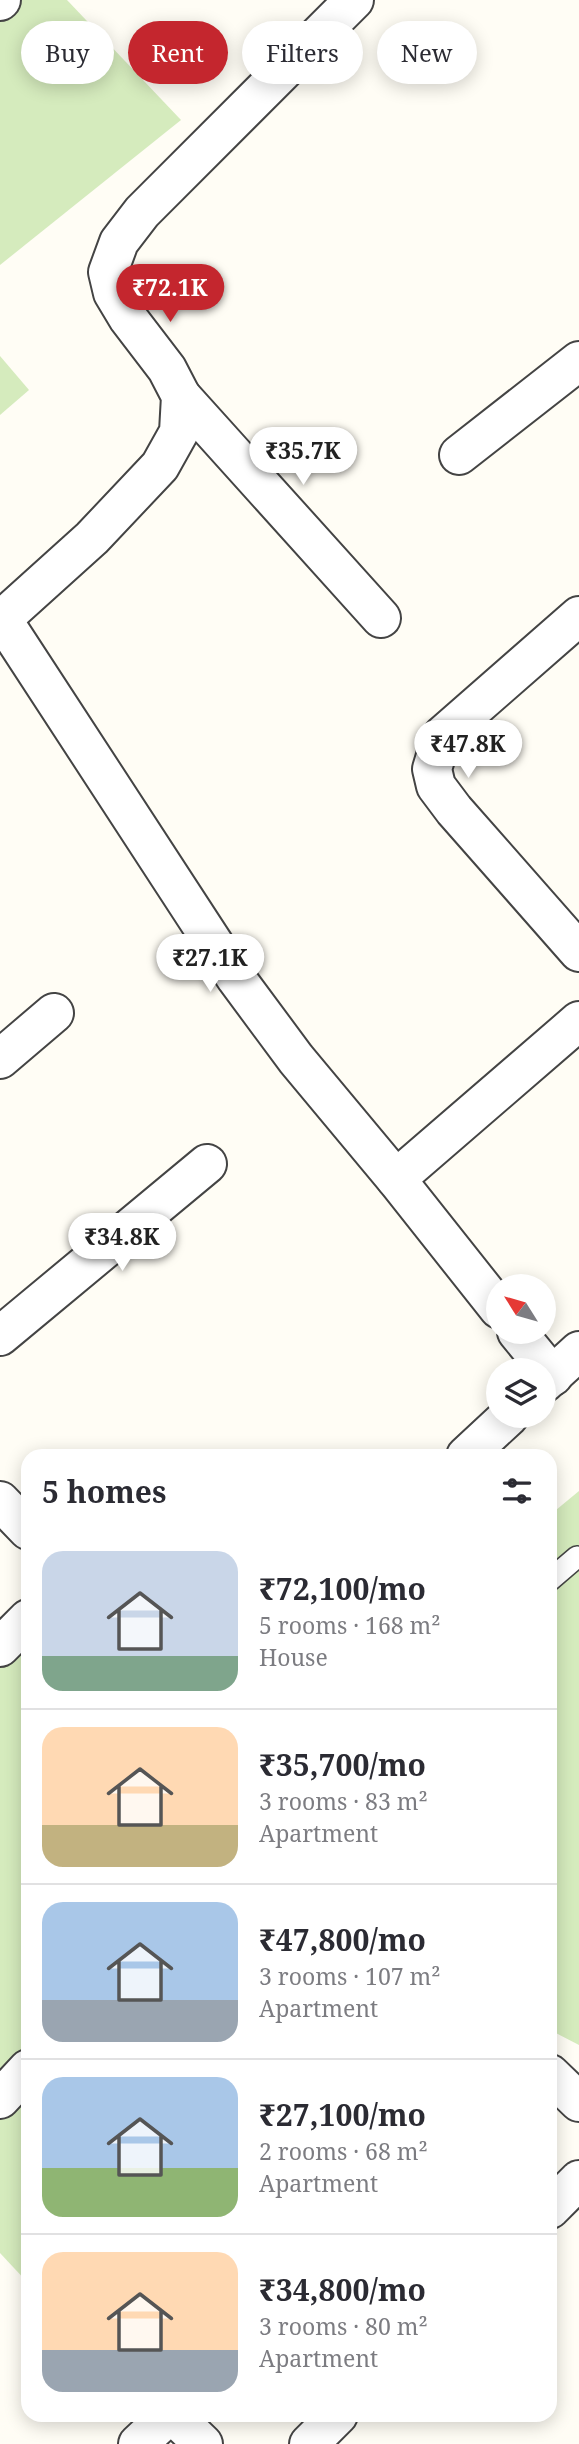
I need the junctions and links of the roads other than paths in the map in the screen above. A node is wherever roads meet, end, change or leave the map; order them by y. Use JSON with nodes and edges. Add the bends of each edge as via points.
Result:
{"nodes":[{"id":1,"x":354,"y":0,"type":"edge"},
{"id":2,"x":579,"y":361,"type":"edge"},
{"id":3,"x":181,"y":396,"type":"junction"},
{"id":4,"x":459,"y":455,"type":"dead end"},
{"id":5,"x":579,"y":616,"type":"edge"},
{"id":6,"x":381,"y":618,"type":"dead end"},
{"id":7,"x":1,"y":620,"type":"edge"},
{"id":8,"x":579,"y":952,"type":"edge"},
{"id":9,"x":54,"y":1013,"type":"dead end"},
{"id":10,"x":576,"y":1031,"type":"edge"},
{"id":11,"x":0,"y":1059,"type":"edge"},
{"id":12,"x":207,"y":1164,"type":"dead end"},
{"id":13,"x":396,"y":1179,"type":"junction"},
{"id":14,"x":486,"y":1293,"type":"edge"},
{"id":15,"x":0,"y":1336,"type":"edge"},
{"id":16,"x":530,"y":1344,"type":"edge"},
{"id":17,"x":559,"y":1370,"type":"edge"},
{"id":18,"x":496,"y":1428,"type":"edge"},
{"id":19,"x":474,"y":1449,"type":"edge"},
{"id":20,"x":0,"y":1501,"type":"edge"},
{"id":21,"x":21,"y":1523,"type":"edge"},
{"id":22,"x":577,"y":1557,"type":"dead end"},
{"id":23,"x":557,"y":1574,"type":"edge"},
{"id":24,"x":21,"y":1626,"type":"edge"},
{"id":25,"x":0,"y":1647,"type":"edge"},
{"id":26,"x":21,"y":2076,"type":"edge"},
{"id":27,"x":557,"y":2081,"type":"edge"},
{"id":28,"x":0,"y":2099,"type":"edge"},
{"id":29,"x":579,"y":2102,"type":"edge"},
{"id":30,"x":579,"y":2180,"type":"edge"},
{"id":31,"x":557,"y":2202,"type":"edge"},
{"id":32,"x":163,"y":2422,"type":"edge"},
{"id":33,"x":179,"y":2422,"type":"edge"},
{"id":34,"x":331,"y":2422,"type":"edge"},
{"id":35,"x":138,"y":2444,"type":"edge"},
{"id":36,"x":203,"y":2444,"type":"edge"},
{"id":37,"x":309,"y":2444,"type":"edge"}],
"edges":[{"from":1,"to":3,"type":"street","via":[[142,212],[119,242],[108,272],[113,293]]},
{"from":2,"to":4,"type":"street"},
{"from":3,"to":6,"type":"street"},
{"from":3,"to":7,"type":"street","via":[[179,432],[160,466],[92,538]]},
{"from":5,"to":8,"type":"street","via":[[442,736],[432,769],[436,786],[454,810]]},
{"from":7,"to":13,"type":"street","via":[[236,978],[296,1059]]},
{"from":9,"to":11,"type":"street"},
{"from":10,"to":13,"type":"street"},
{"from":12,"to":15,"type":"street"},
{"from":13,"to":14,"type":"street"},
{"from":16,"to":17,"type":"street"},
{"from":18,"to":19,"type":"street"},
{"from":20,"to":21,"type":"street"},
{"from":22,"to":23,"type":"lane"},
{"from":24,"to":25,"type":"street"},
{"from":26,"to":28,"type":"street"},
{"from":27,"to":29,"type":"street"},
{"from":30,"to":31,"type":"street"},
{"from":32,"to":35,"type":"street"},
{"from":33,"to":36,"type":"street"},
{"from":34,"to":37,"type":"street"}]}
